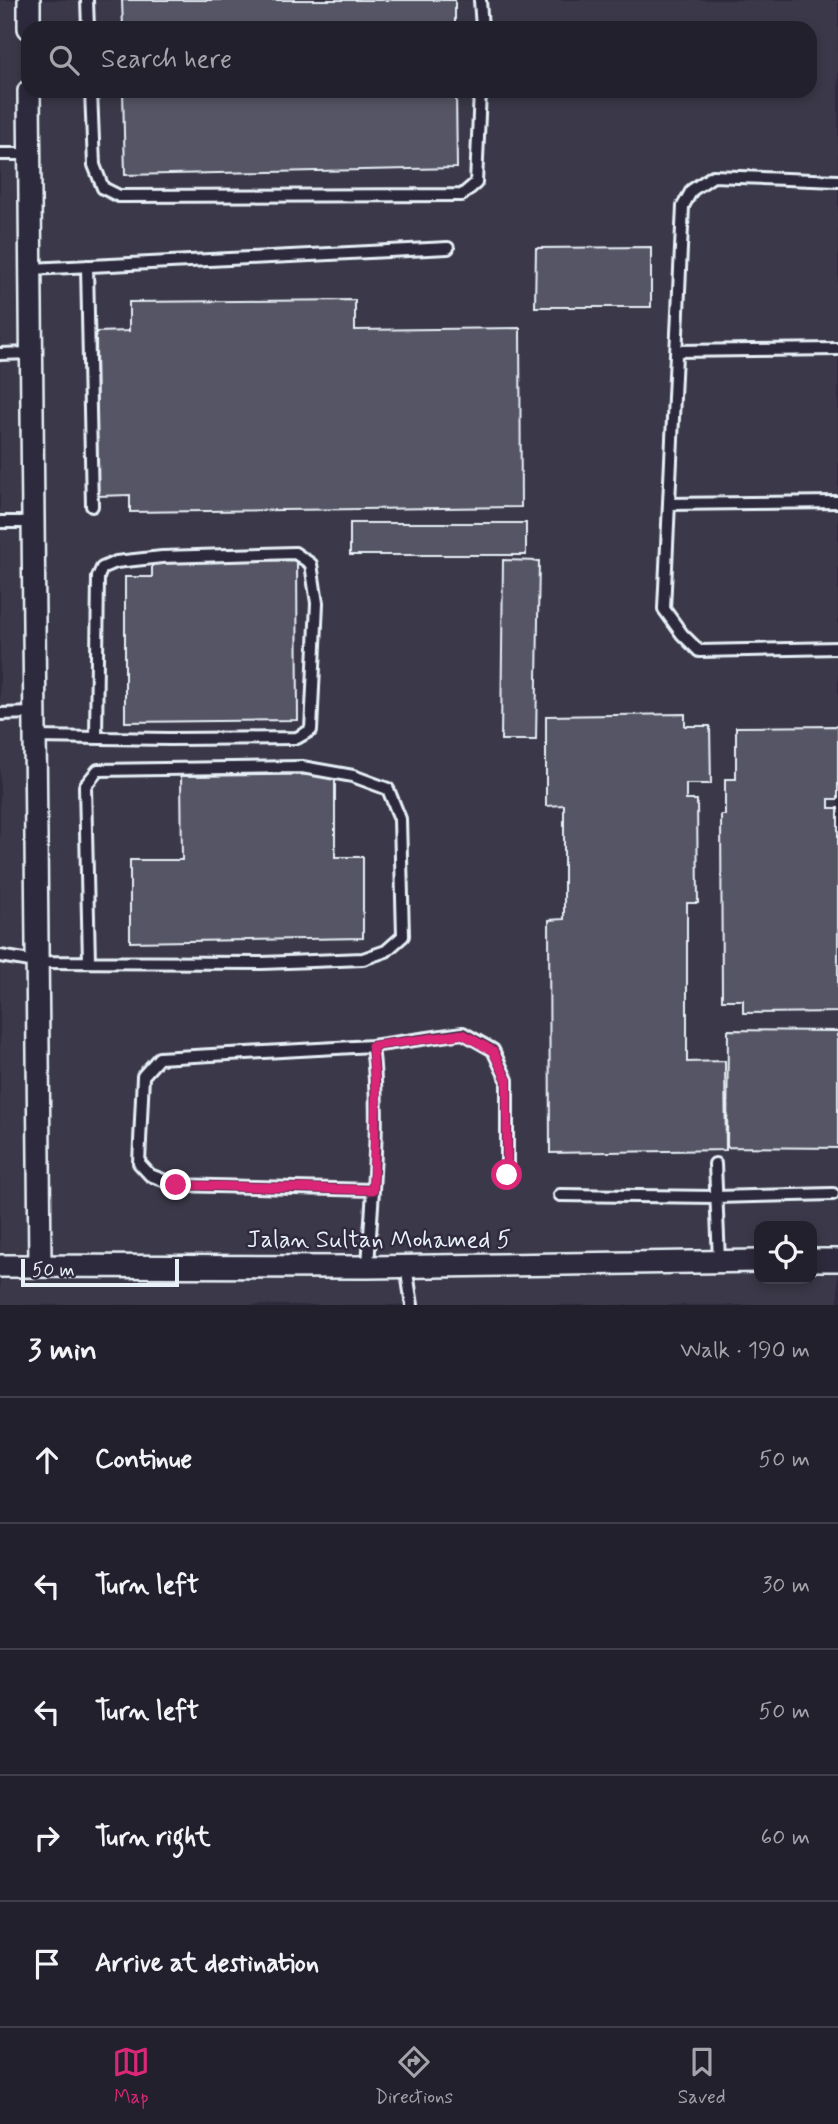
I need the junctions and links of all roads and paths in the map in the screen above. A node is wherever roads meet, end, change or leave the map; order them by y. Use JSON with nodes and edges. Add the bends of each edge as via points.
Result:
{"nodes":[{"id":1,"x":29,"y":0,"type":"edge"},
{"id":2,"x":87,"y":0,"type":"edge"},
{"id":3,"x":480,"y":0,"type":"edge"},
{"id":4,"x":29,"y":21,"type":"edge"},
{"id":5,"x":88,"y":21,"type":"edge"},
{"id":6,"x":482,"y":21,"type":"edge"},
{"id":7,"x":29,"y":98,"type":"edge"},
{"id":8,"x":91,"y":98,"type":"edge"},
{"id":9,"x":480,"y":98,"type":"edge"},
{"id":10,"x":30,"y":154,"type":"junction"},
{"id":11,"x":0,"y":155,"type":"edge"},
{"id":12,"x":838,"y":181,"type":"edge"},
{"id":13,"x":448,"y":247,"type":"dead end"},
{"id":14,"x":87,"y":266,"type":"junction"},
{"id":15,"x":31,"y":269,"type":"junction"},
{"id":16,"x":838,"y":349,"type":"edge"},
{"id":17,"x":677,"y":351,"type":"junction"},
{"id":18,"x":31,"y":353,"type":"junction"},
{"id":19,"x":0,"y":354,"type":"edge"},
{"id":20,"x":838,"y":502,"type":"edge"},
{"id":21,"x":669,"y":504,"type":"junction"},
{"id":22,"x":92,"y":506,"type":"dead end"},
{"id":23,"x":0,"y":522,"type":"edge"},
{"id":24,"x":33,"y":522,"type":"junction"},
{"id":25,"x":838,"y":648,"type":"edge"},
{"id":26,"x":34,"y":713,"type":"junction"},
{"id":27,"x":0,"y":714,"type":"edge"},
{"id":28,"x":34,"y":737,"type":"junction"},
{"id":29,"x":96,"y":738,"type":"junction"},
{"id":30,"x":0,"y":956,"type":"edge"},
{"id":31,"x":36,"y":962,"type":"junction"},
{"id":32,"x":89,"y":962,"type":"junction"},
{"id":33,"x":372,"y":1046,"type":"junction"},
{"id":34,"x":715,"y":1164,"type":"dead end"},
{"id":35,"x":507,"y":1175,"type":"dead end"},
{"id":36,"x":373,"y":1190,"type":"junction"},
{"id":37,"x":833,"y":1194,"type":"dead end"},
{"id":38,"x":560,"y":1195,"type":"dead end"},
{"id":39,"x":716,"y":1197,"type":"junction"},
{"id":40,"x":817,"y":1260,"type":"edge"},
{"id":41,"x":838,"y":1260,"type":"edge"},
{"id":42,"x":719,"y":1261,"type":"junction"},
{"id":43,"x":754,"y":1261,"type":"edge"},
{"id":44,"x":40,"y":1265,"type":"junction"},
{"id":45,"x":0,"y":1266,"type":"edge"},
{"id":46,"x":406,"y":1266,"type":"junction"},
{"id":47,"x":369,"y":1268,"type":"junction"},
{"id":48,"x":412,"y":1305,"type":"edge"}],
"edges":[{"from":1,"to":4,"type":"street"},
{"from":2,"to":5,"type":"lane"},
{"from":3,"to":6,"type":"lane"},
{"from":7,"to":10,"type":"street"},
{"from":8,"to":9,"type":"lane","via":[[94,164],[103,188],[119,196],[462,195],[476,183]]},
{"from":10,"to":11,"type":"lane"},
{"from":10,"to":15,"type":"street"},
{"from":12,"to":17,"type":"lane","via":[[712,176],[692,190],[683,206]]},
{"from":13,"to":14,"type":"lane"},
{"from":14,"to":15,"type":"lane"},
{"from":14,"to":22,"type":"lane"},
{"from":15,"to":18,"type":"street"},
{"from":16,"to":17,"type":"lane"},
{"from":17,"to":21,"type":"lane"},
{"from":18,"to":19,"type":"lane"},
{"from":18,"to":24,"type":"street"},
{"from":20,"to":21,"type":"lane"},
{"from":21,"to":25,"type":"lane","via":[[664,609],[699,651]]},
{"from":23,"to":24,"type":"lane"},
{"from":24,"to":26,"type":"street"},
{"from":26,"to":27,"type":"lane"},
{"from":26,"to":28,"type":"street"},
{"from":28,"to":29,"type":"lane"},
{"from":28,"to":31,"type":"street"},
{"from":29,"to":29,"type":"lane","via":[[298,738],[311,730],[317,603],[311,564],[295,554],[162,557],[102,568],[98,578]]},
{"from":30,"to":31,"type":"lane"},
{"from":31,"to":32,"type":"lane"},
{"from":31,"to":44,"type":"street"},
{"from":32,"to":32,"type":"lane","via":[[351,960],[386,951],[403,936],[400,819],[388,789],[354,776],[302,766],[98,770],[85,786]]},
{"from":33,"to":35,"type":"lane","via":[[463,1034],[493,1051],[507,1080]]},
{"from":33,"to":36,"type":"lane","via":[[376,1094]]},
{"from":33,"to":36,"type":"lane","via":[[159,1058],[143,1076],[139,1163],[150,1175],[176,1185]]},
{"from":34,"to":39,"type":"lane"},
{"from":36,"to":47,"type":"lane"},
{"from":37,"to":39,"type":"lane"},
{"from":38,"to":39,"type":"lane"},
{"from":39,"to":42,"type":"lane"},
{"from":40,"to":41,"type":"street"},
{"from":42,"to":43,"type":"street","name":"Jalan Sultan Mohamed 5"},
{"from":42,"to":46,"type":"street","name":"Jalan Sultan Mohamed 5"},
{"from":44,"to":45,"type":"street","name":"Jalan Sultan Mohamed 5"},
{"from":44,"to":47,"type":"street","name":"Jalan Sultan Mohamed 5"},
{"from":46,"to":47,"type":"street","name":"Jalan Sultan Mohamed 5"},
{"from":46,"to":48,"type":"lane"}]}
